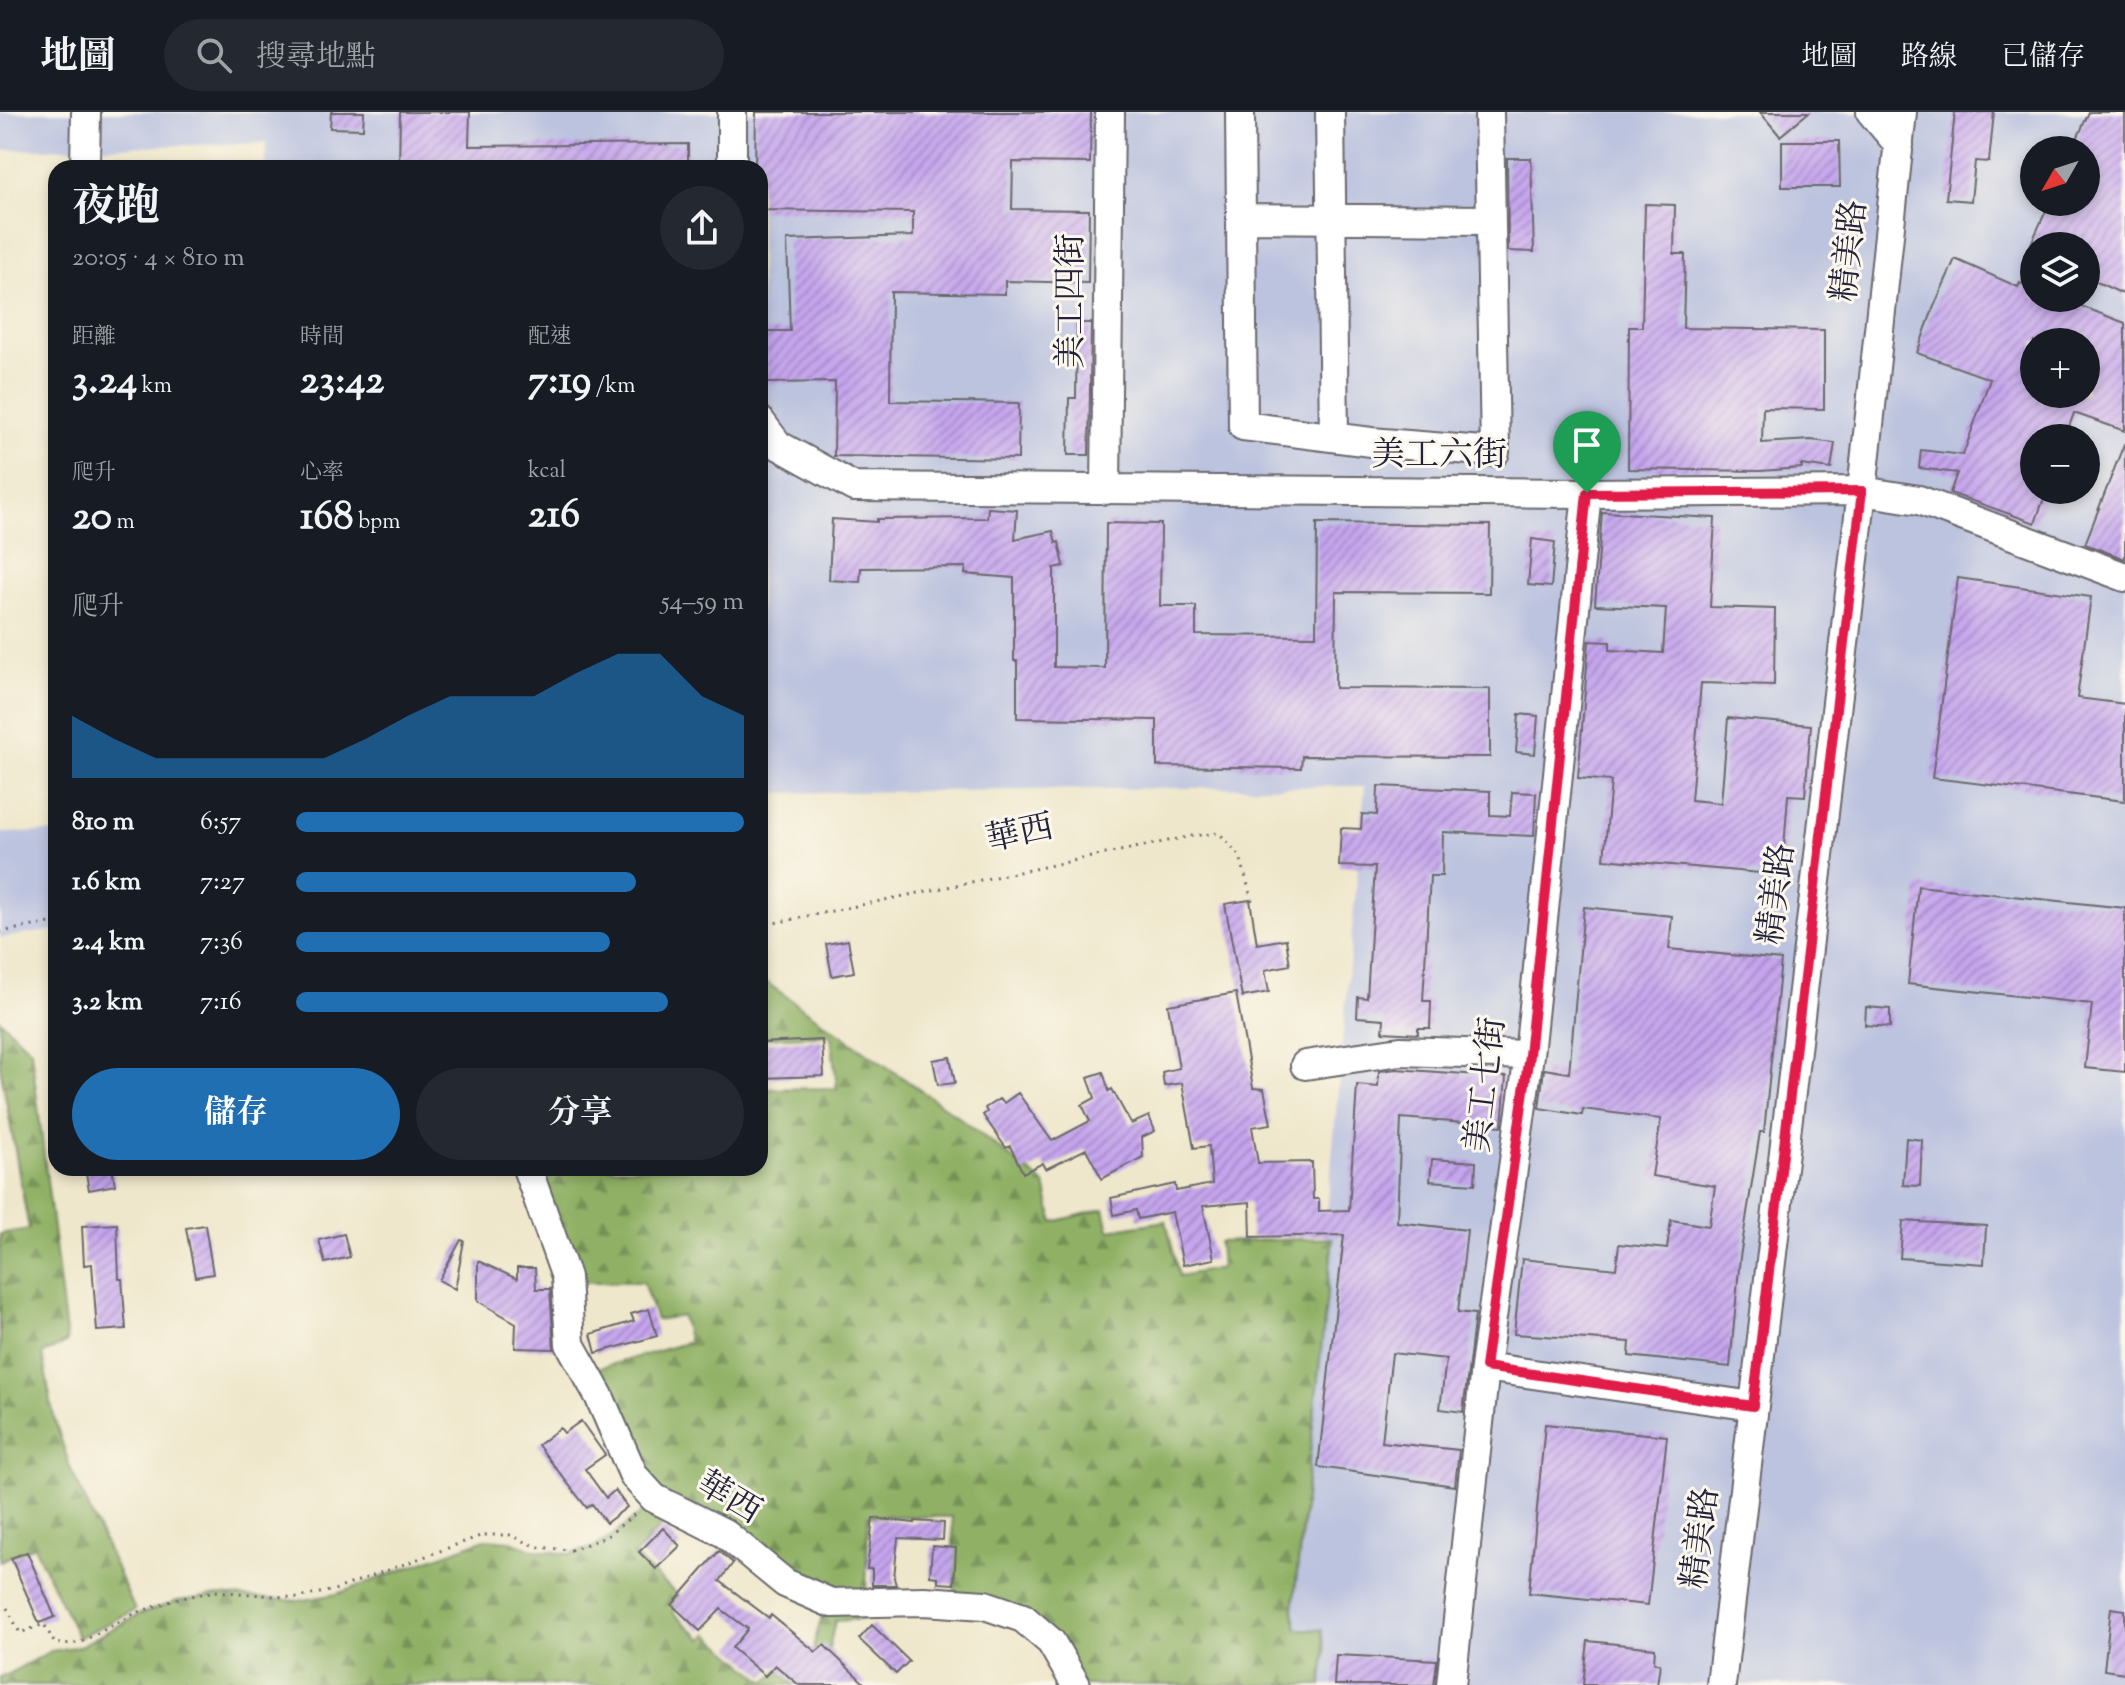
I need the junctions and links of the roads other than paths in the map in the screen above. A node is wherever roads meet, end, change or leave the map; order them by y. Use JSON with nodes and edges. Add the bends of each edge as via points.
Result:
{"nodes":[{"id":1,"x":86,"y":112,"type":"edge"},
{"id":2,"x":732,"y":112,"type":"edge"},
{"id":3,"x":1110,"y":112,"type":"edge"},
{"id":4,"x":1240,"y":112,"type":"edge"},
{"id":5,"x":1330,"y":112,"type":"edge"},
{"id":6,"x":1489,"y":112,"type":"edge"},
{"id":7,"x":1871,"y":112,"type":"edge"},
{"id":8,"x":1902,"y":112,"type":"edge"},
{"id":9,"x":1899,"y":145,"type":"junction"},
{"id":10,"x":85,"y":160,"type":"edge"},
{"id":11,"x":732,"y":160,"type":"edge"},
{"id":12,"x":1241,"y":218,"type":"junction"},
{"id":13,"x":1331,"y":218,"type":"junction"},
{"id":14,"x":1490,"y":220,"type":"junction"},
{"id":15,"x":768,"y":432,"type":"edge"},
{"id":16,"x":1334,"y":437,"type":"junction"},
{"id":17,"x":1106,"y":490,"type":"junction"},
{"id":18,"x":1862,"y":491,"type":"junction"},
{"id":19,"x":1587,"y":493,"type":"junction"},
{"id":20,"x":2125,"y":577,"type":"edge"},
{"id":21,"x":1529,"y":1055,"type":"junction"},
{"id":22,"x":1305,"y":1065,"type":"dead end"},
{"id":23,"x":530,"y":1176,"type":"edge"},
{"id":24,"x":1485,"y":1367,"type":"junction"},
{"id":25,"x":1753,"y":1406,"type":"junction"},
{"id":26,"x":1076,"y":1685,"type":"edge"},
{"id":27,"x":1451,"y":1685,"type":"edge"},
{"id":28,"x":1721,"y":1685,"type":"edge"}],
"edges":[{"from":1,"to":10,"type":"street"},
{"from":2,"to":11,"type":"street"},
{"from":3,"to":17,"type":"street","name":"美工四街"},
{"from":4,"to":12,"type":"street"},
{"from":5,"to":13,"type":"street"},
{"from":6,"to":14,"type":"street"},
{"from":7,"to":9,"type":"street"},
{"from":8,"to":9,"type":"street","name":"精美路"},
{"from":9,"to":18,"type":"street","name":"精美路"},
{"from":12,"to":13,"type":"street"},
{"from":12,"to":16,"type":"street","via":[[1243,426]]},
{"from":13,"to":14,"type":"street"},
{"from":13,"to":16,"type":"street"},
{"from":14,"to":16,"type":"street","via":[[1495,452]]},
{"from":15,"to":17,"type":"street","name":"美工六街","via":[[778,445],[854,487]]},
{"from":17,"to":19,"type":"street","name":"美工六街"},
{"from":18,"to":19,"type":"street","name":"美工六街"},
{"from":18,"to":20,"type":"street","name":"美工六街","via":[[1919,500]]},
{"from":18,"to":25,"type":"street","name":"精美路"},
{"from":19,"to":21,"type":"street","name":"美工七街"},
{"from":21,"to":22,"type":"street","via":[[1400,1051]]},
{"from":21,"to":24,"type":"street","name":"美工七街"},
{"from":23,"to":26,"type":"street","name":"華西","via":[[566,1277],[570,1344],[634,1476],[654,1498],[724,1533],[785,1583],[831,1603],[985,1605],[1023,1618],[1051,1642]]},
{"from":24,"to":25,"type":"street"},
{"from":24,"to":27,"type":"street","name":"美工七街"},
{"from":25,"to":28,"type":"street","name":"精美路"}]}
